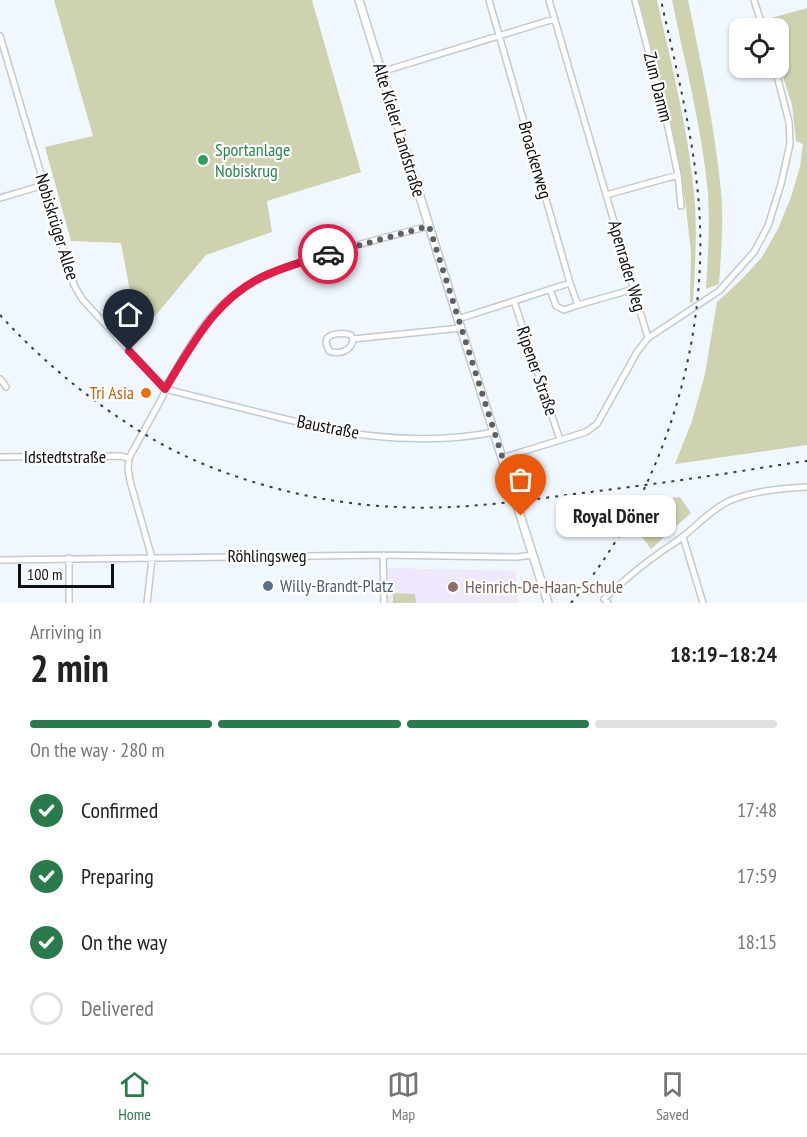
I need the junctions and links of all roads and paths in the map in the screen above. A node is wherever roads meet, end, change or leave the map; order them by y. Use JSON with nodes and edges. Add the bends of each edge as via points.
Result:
{"nodes":[{"id":1,"x":359,"y":0,"type":"edge"},
{"id":2,"x":489,"y":0,"type":"edge"},
{"id":3,"x":549,"y":0,"type":"edge"},
{"id":4,"x":635,"y":0,"type":"edge"},
{"id":5,"x":754,"y":0,"type":"edge"},
{"id":6,"x":760,"y":18,"type":"edge"},
{"id":7,"x":554,"y":19,"type":"junction"},
{"id":8,"x":0,"y":36,"type":"edge"},
{"id":9,"x":500,"y":36,"type":"junction"},
{"id":10,"x":381,"y":72,"type":"junction"},
{"id":11,"x":778,"y":78,"type":"edge"},
{"id":12,"x":678,"y":175,"type":"junction"},
{"id":13,"x":44,"y":185,"type":"junction"},
{"id":14,"x":606,"y":195,"type":"junction"},
{"id":15,"x":0,"y":198,"type":"edge"},
{"id":16,"x":681,"y":206,"type":"dead end"},
{"id":17,"x":429,"y":226,"type":"junction"},
{"id":18,"x":570,"y":283,"type":"junction"},
{"id":19,"x":550,"y":289,"type":"junction"},
{"id":20,"x":634,"y":289,"type":"junction"},
{"id":21,"x":514,"y":301,"type":"junction"},
{"id":22,"x":578,"y":305,"type":"junction"},
{"id":23,"x":458,"y":319,"type":"junction"},
{"id":24,"x":461,"y":328,"type":"junction"},
{"id":25,"x":648,"y":338,"type":"junction"},
{"id":26,"x":353,"y":339,"type":"junction"},
{"id":27,"x":0,"y":379,"type":"edge"},
{"id":28,"x":6,"y":387,"type":"dead end"},
{"id":29,"x":165,"y":389,"type":"junction"},
{"id":30,"x":494,"y":432,"type":"junction"},
{"id":31,"x":560,"y":440,"type":"junction"},
{"id":32,"x":0,"y":457,"type":"edge"},
{"id":33,"x":129,"y":458,"type":"junction"},
{"id":34,"x":502,"y":458,"type":"junction"},
{"id":35,"x":807,"y":487,"type":"edge"},
{"id":36,"x":683,"y":537,"type":"junction"},
{"id":37,"x":383,"y":555,"type":"junction"},
{"id":38,"x":533,"y":555,"type":"junction"},
{"id":39,"x":69,"y":558,"type":"junction"},
{"id":40,"x":152,"y":558,"type":"junction"},
{"id":41,"x":0,"y":560,"type":"edge"},
{"id":42,"x":69,"y":603,"type":"edge"},
{"id":43,"x":147,"y":603,"type":"edge"},
{"id":44,"x":384,"y":603,"type":"edge"},
{"id":45,"x":548,"y":603,"type":"edge"},
{"id":46,"x":608,"y":603,"type":"edge"},
{"id":47,"x":703,"y":603,"type":"edge"}],
"edges":[{"from":1,"to":10,"type":"street","name":"Alte Kieler Landstraße"},
{"from":2,"to":9,"type":"street","name":"Broackerweg"},
{"from":3,"to":7,"type":"street","name":"Apenrader Weg"},
{"from":4,"to":12,"type":"street","name":"Zum Damm"},
{"from":5,"to":6,"type":"street"},
{"from":7,"to":9,"type":"street"},
{"from":7,"to":14,"type":"street","name":"Apenrader Weg"},
{"from":8,"to":13,"type":"street","name":"Nobiskrüger Allee"},
{"from":9,"to":10,"type":"street"},
{"from":9,"to":18,"type":"street","name":"Broackerweg"},
{"from":10,"to":17,"type":"street","name":"Alte Kieler Landstraße"},
{"from":11,"to":25,"type":"street","via":[[789,122],[790,144],[768,226],[754,252],[719,291]]},
{"from":12,"to":14,"type":"street"},
{"from":12,"to":16,"type":"street","name":"Zum Damm"},
{"from":13,"to":15,"type":"street"},
{"from":13,"to":29,"type":"street","name":"Nobiskrüger Allee","via":[[74,285],[82,299]]},
{"from":14,"to":20,"type":"street","name":"Apenrader Weg"},
{"from":17,"to":23,"type":"street","name":"Alte Kieler Landstraße"},
{"from":17,"to":29,"type":"street","via":[[304,261],[249,284],[208,321]]},
{"from":18,"to":19,"type":"street"},
{"from":18,"to":22,"type":"street","name":"Broackerweg"},
{"from":19,"to":21,"type":"street"},
{"from":19,"to":22,"type":"street","via":[[556,306],[564,310]]},
{"from":20,"to":22,"type":"street"},
{"from":20,"to":25,"type":"street","name":"Apenrader Weg"},
{"from":21,"to":23,"type":"street"},
{"from":21,"to":31,"type":"street","name":"Ripener Straße"},
{"from":23,"to":24,"type":"street","name":"Alte Kieler Landstraße"},
{"from":24,"to":26,"type":"street"},
{"from":24,"to":30,"type":"street","name":"Alte Kieler Landstraße"},
{"from":25,"to":31,"type":"street","via":[[597,424]]},
{"from":26,"to":26,"type":"street","via":[[344,333],[329,336],[326,341],[329,351],[334,353],[348,350]]},
{"from":27,"to":28,"type":"street"},
{"from":29,"to":30,"type":"street","name":"Baustraße","via":[[340,431],[419,438],[473,437]]},
{"from":29,"to":33,"type":"street"},
{"from":30,"to":34,"type":"street","name":"Alte Kieler Landstraße"},
{"from":31,"to":34,"type":"street"},
{"from":32,"to":33,"type":"street","name":"Idstedtstraße"},
{"from":33,"to":40,"type":"street","via":[[129,481]]},
{"from":34,"to":38,"type":"street","name":"Alte Kieler Landstraße"},
{"from":35,"to":36,"type":"street","via":[[757,493],[729,502]]},
{"from":36,"to":46,"type":"street","via":[[613,590],[604,599]]},
{"from":36,"to":47,"type":"street"},
{"from":37,"to":38,"type":"street","name":"Röhlingsweg"},
{"from":37,"to":40,"type":"street","name":"Röhlingsweg"},
{"from":37,"to":44,"type":"street"},
{"from":38,"to":45,"type":"street","name":"Alte Kieler Landstraße"},
{"from":39,"to":40,"type":"street","name":"Röhlingsweg"},
{"from":39,"to":41,"type":"street","name":"Röhlingsweg"},
{"from":39,"to":42,"type":"street"},
{"from":40,"to":43,"type":"street"}]}
